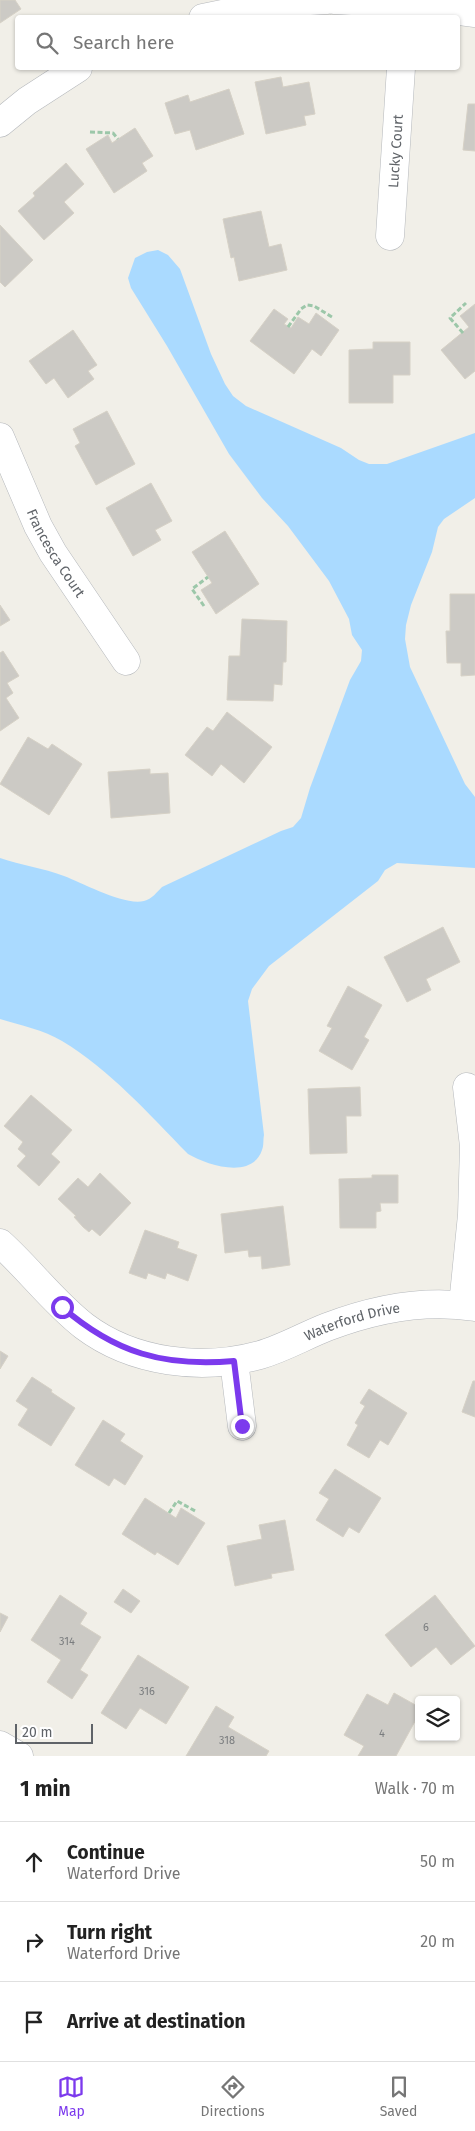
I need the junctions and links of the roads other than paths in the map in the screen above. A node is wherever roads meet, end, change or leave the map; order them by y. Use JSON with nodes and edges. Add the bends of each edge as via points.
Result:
{"nodes":[{"id":1,"x":327,"y":0,"type":"edge"},
{"id":2,"x":334,"y":0,"type":"edge"},
{"id":3,"x":405,"y":11,"type":"edge"},
{"id":4,"x":475,"y":13,"type":"edge"},
{"id":5,"x":217,"y":15,"type":"edge"},
{"id":6,"x":75,"y":70,"type":"edge"},
{"id":7,"x":401,"y":70,"type":"edge"},
{"id":8,"x":0,"y":123,"type":"edge"},
{"id":9,"x":390,"y":236,"type":"dead end"},
{"id":10,"x":0,"y":437,"type":"edge"},
{"id":11,"x":126,"y":661,"type":"dead end"},
{"id":12,"x":468,"y":1087,"type":"dead end"},
{"id":13,"x":0,"y":1243,"type":"edge"},
{"id":14,"x":469,"y":1306,"type":"edge"},
{"id":15,"x":234,"y":1361,"type":"junction"},
{"id":16,"x":242,"y":1426,"type":"dead end"},
{"id":17,"x":0,"y":1744,"type":"edge"},
{"id":18,"x":19,"y":1756,"type":"edge"}],
"edges":[{"from":1,"to":5,"type":"street","via":[[275,3]]},
{"from":2,"to":3,"type":"street"},
{"from":3,"to":4,"type":"street"},
{"from":6,"to":8,"type":"street"},
{"from":7,"to":9,"type":"street","name":"Lucky Court"},
{"from":10,"to":11,"type":"street","name":"Francesca Court","via":[[53,553]]},
{"from":12,"to":14,"type":"street","via":[[474,1146]]},
{"from":13,"to":15,"type":"street","name":"Waterford Drive","via":[[69,1313],[111,1343],[166,1360],[203,1364]]},
{"from":14,"to":15,"type":"street","name":"Waterford Drive","via":[[422,1304],[379,1311],[327,1327],[262,1354]]},
{"from":15,"to":16,"type":"street"},
{"from":17,"to":18,"type":"street"}]}
